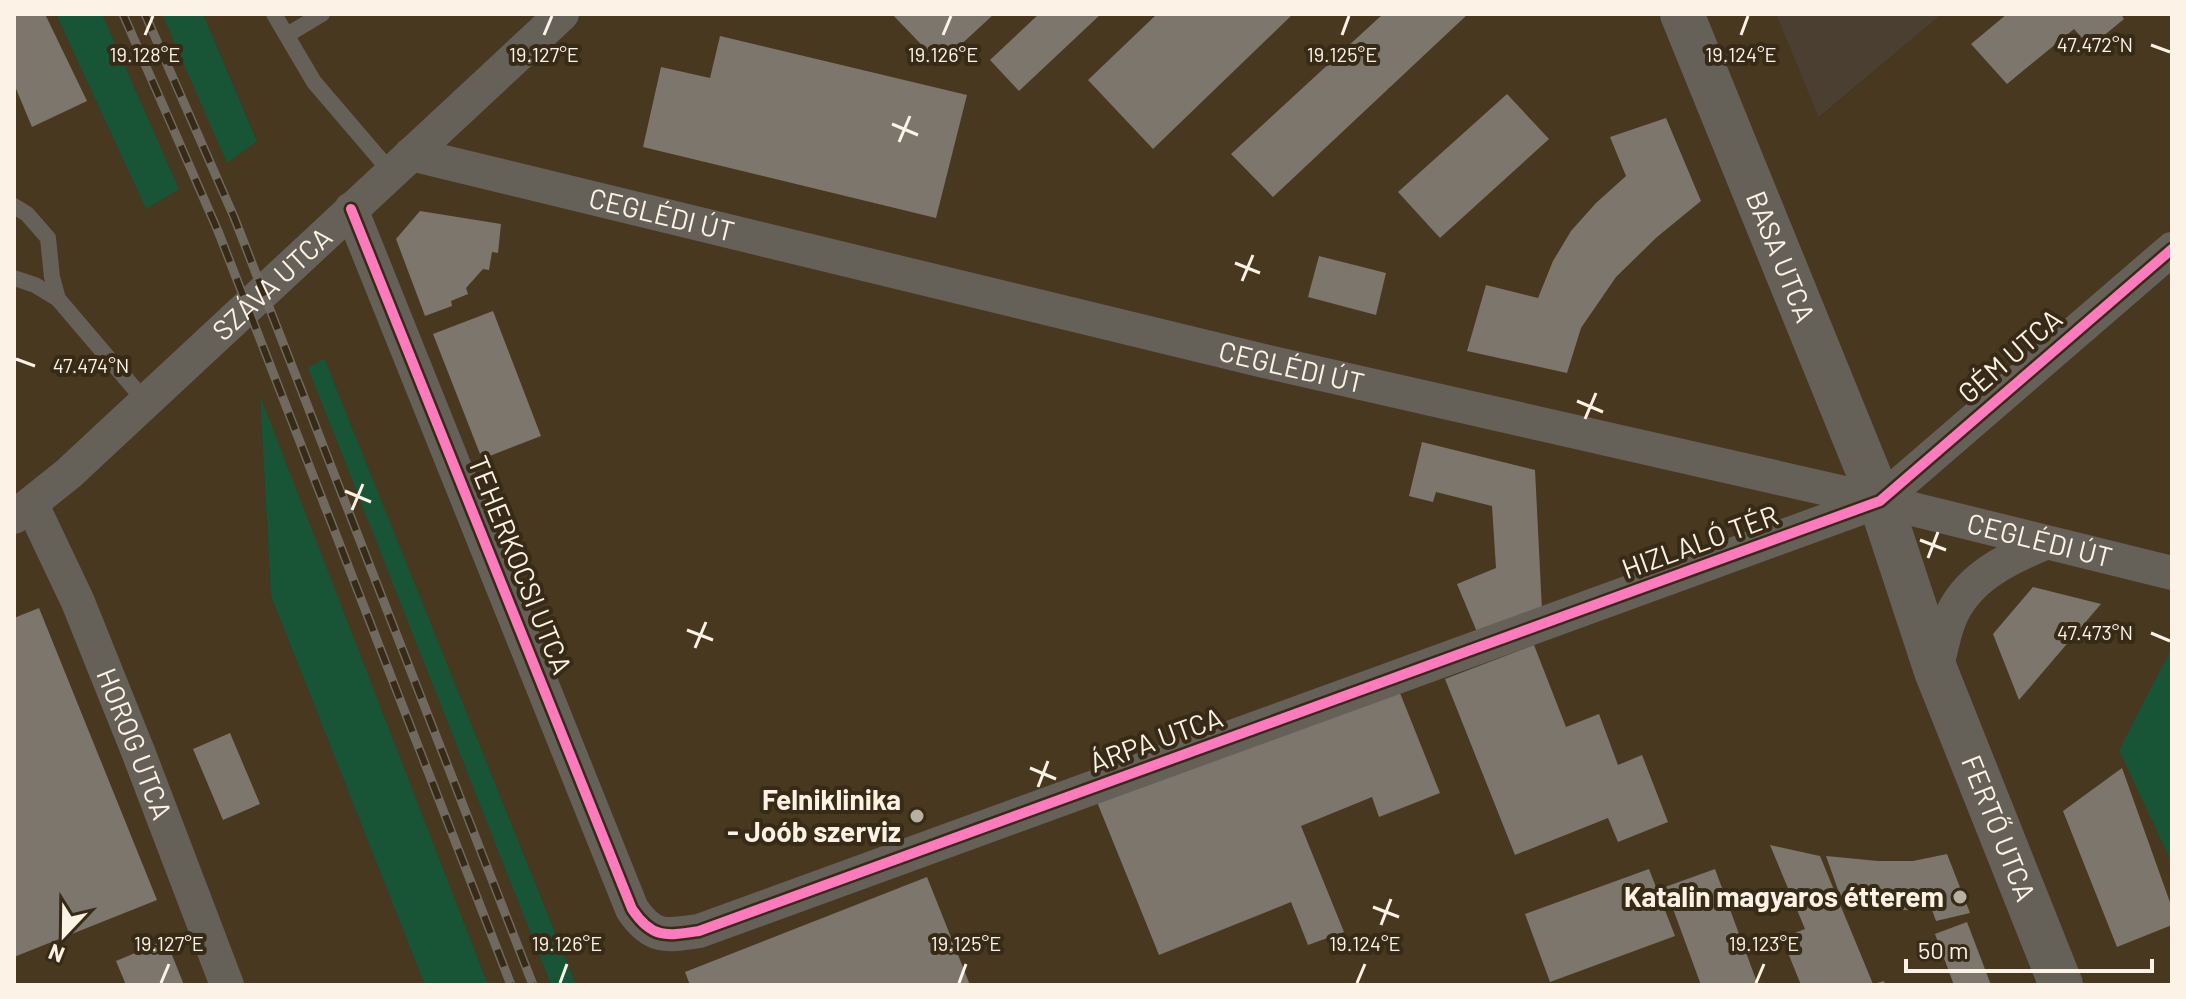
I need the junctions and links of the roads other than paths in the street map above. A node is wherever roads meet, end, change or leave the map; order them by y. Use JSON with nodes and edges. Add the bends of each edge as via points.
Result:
{"nodes":[{"id":1,"x":274,"y":14,"type":"edge"},
{"id":2,"x":322,"y":14,"type":"edge"},
{"id":3,"x":562,"y":14,"type":"edge"},
{"id":4,"x":1682,"y":14,"type":"edge"},
{"id":5,"x":287,"y":35,"type":"junction"},
{"id":6,"x":401,"y":163,"type":"junction"},
{"id":7,"x":14,"y":206,"type":"edge"},
{"id":8,"x":351,"y":209,"type":"junction"},
{"id":9,"x":2172,"y":249,"type":"edge"},
{"id":10,"x":14,"y":278,"type":"edge"},
{"id":11,"x":58,"y":299,"type":"junction"},
{"id":12,"x":145,"y":401,"type":"junction"},
{"id":13,"x":1880,"y":501,"type":"junction"},
{"id":14,"x":23,"y":511,"type":"edge"},
{"id":15,"x":2045,"y":543,"type":"junction"},
{"id":16,"x":2172,"y":573,"type":"edge"},
{"id":17,"x":1536,"y":628,"type":"joint"},
{"id":18,"x":1936,"y":671,"type":"junction"},
{"id":19,"x":655,"y":932,"type":"joint"},
{"id":20,"x":227,"y":985,"type":"edge"},
{"id":21,"x":2061,"y":985,"type":"edge"}],
"edges":[{"from":1,"to":5,"type":"lane"},
{"from":2,"to":5,"type":"lane"},
{"from":3,"to":6,"type":"street","name":"SZÁVA UTCA"},
{"from":4,"to":13,"type":"street","name":"BASA UTCA"},
{"from":5,"to":6,"type":"lane","via":[[314,82]]},
{"from":6,"to":8,"type":"street","name":"SZÁVA UTCA"},
{"from":6,"to":13,"type":"street","name":"CEGLÉDI ÚT"},
{"from":7,"to":11,"type":"lane","via":[[48,238]]},
{"from":8,"to":12,"type":"street","name":"SZÁVA UTCA"},
{"from":8,"to":19,"type":"street","name":"TEHERKOCSI UTCA","via":[[632,909]]},
{"from":9,"to":13,"type":"street","name":"GÉM UTCA"},
{"from":10,"to":11,"type":"lane"},
{"from":11,"to":12,"type":"lane"},
{"from":12,"to":14,"type":"street","name":"SZÁVA UTCA"},
{"from":13,"to":15,"type":"street","name":"CEGLÉDI ÚT"},
{"from":13,"to":17,"type":"street","name":"HIZLALÓ TÉR"},
{"from":13,"to":18,"type":"street"},
{"from":14,"to":20,"type":"street","name":"HOROG UTCA","via":[[78,602]]},
{"from":15,"to":16,"type":"street","name":"CEGLÉDI ÚT"},
{"from":15,"to":18,"type":"street","via":[[2007,558],[1962,598],[1949,620]]},
{"from":17,"to":19,"type":"street","name":"ÁRPA UTCA","via":[[699,931]]},
{"from":18,"to":21,"type":"street","name":"FERTŐ UTCA"}]}
